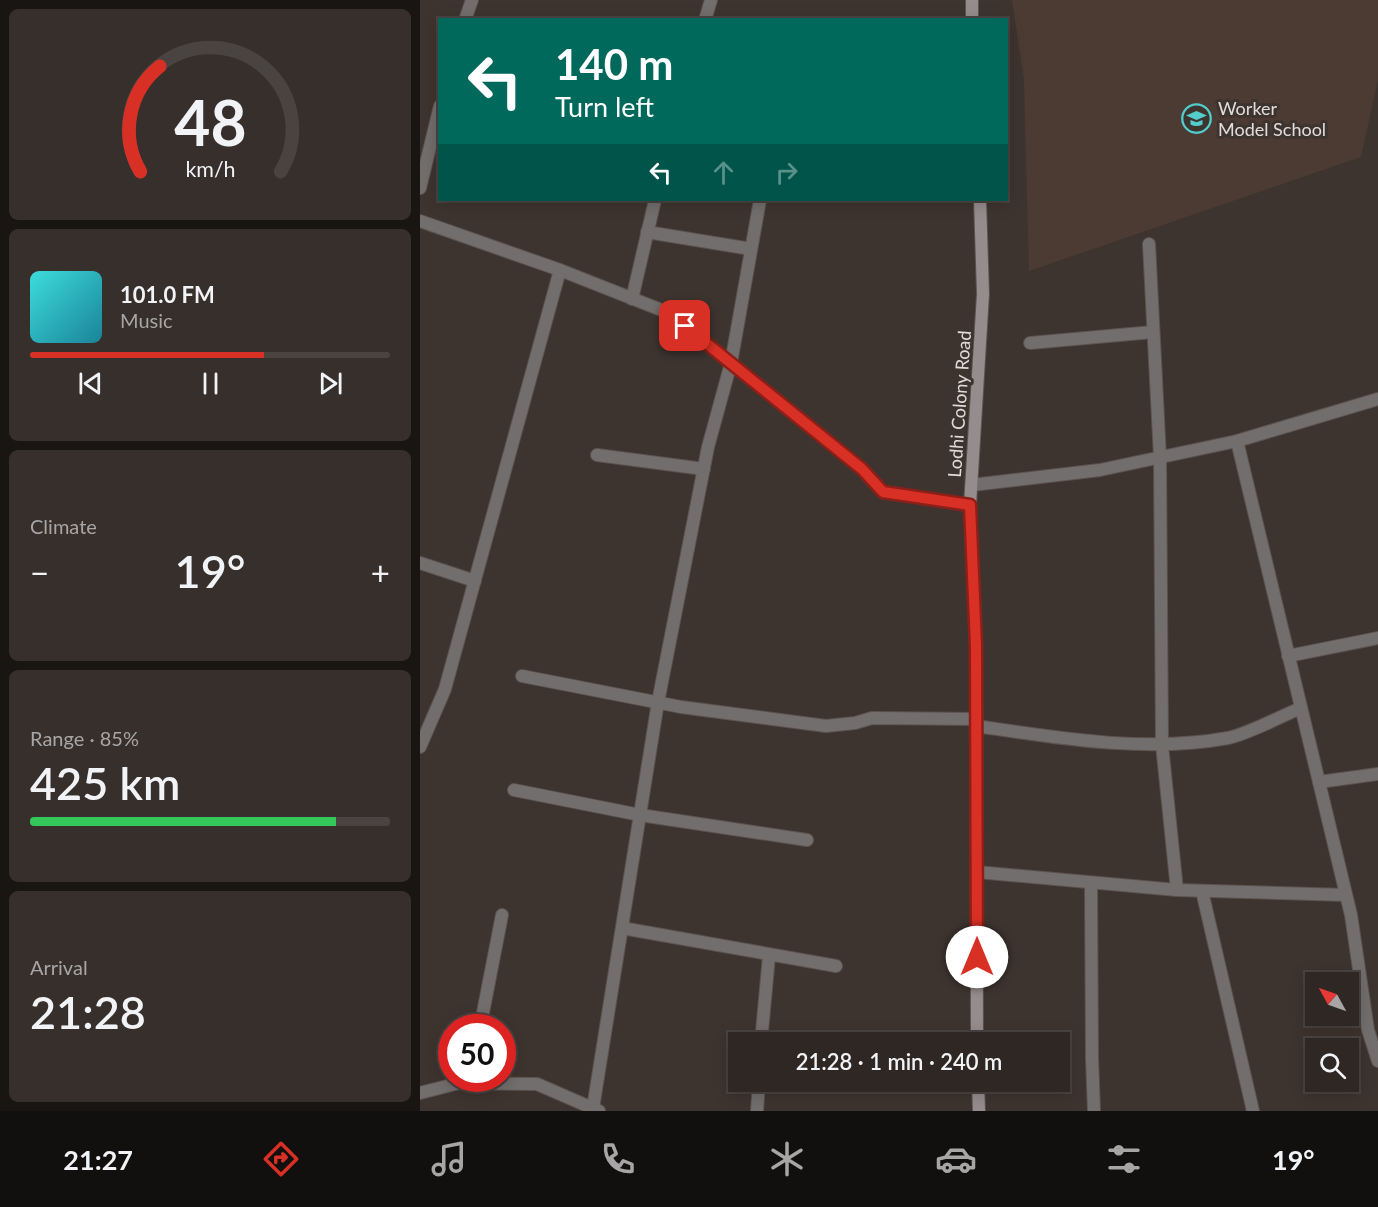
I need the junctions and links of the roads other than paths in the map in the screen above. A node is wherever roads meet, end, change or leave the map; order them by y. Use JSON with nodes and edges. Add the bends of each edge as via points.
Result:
{"nodes":[{"id":1,"x":472,"y":0,"type":"edge"},
{"id":2,"x":711,"y":0,"type":"edge"},
{"id":3,"x":972,"y":0,"type":"edge"},
{"id":4,"x":466,"y":18,"type":"edge"},
{"id":5,"x":706,"y":18,"type":"edge"},
{"id":6,"x":972,"y":18,"type":"edge"},
{"id":7,"x":438,"y":114,"type":"edge"},
{"id":8,"x":420,"y":188,"type":"edge"},
{"id":9,"x":655,"y":201,"type":"edge"},
{"id":10,"x":760,"y":201,"type":"edge"},
{"id":11,"x":980,"y":201,"type":"edge"},
{"id":12,"x":420,"y":220,"type":"edge"},
{"id":13,"x":647,"y":232,"type":"junction"},
{"id":14,"x":1149,"y":244,"type":"dead end"},
{"id":15,"x":751,"y":249,"type":"junction"},
{"id":16,"x":560,"y":270,"type":"junction"},
{"id":17,"x":632,"y":298,"type":"junction"},
{"id":18,"x":1154,"y":332,"type":"junction"},
{"id":19,"x":1030,"y":343,"type":"dead end"},
{"id":20,"x":731,"y":363,"type":"junction"},
{"id":21,"x":1378,"y":399,"type":"edge"},
{"id":22,"x":1237,"y":441,"type":"junction"},
{"id":23,"x":597,"y":455,"type":"dead end"},
{"id":24,"x":1160,"y":457,"type":"junction"},
{"id":25,"x":704,"y":469,"type":"junction"},
{"id":26,"x":972,"y":485,"type":"junction"},
{"id":27,"x":970,"y":505,"type":"junction"},
{"id":28,"x":420,"y":562,"type":"edge"},
{"id":29,"x":475,"y":580,"type":"junction"},
{"id":30,"x":1378,"y":638,"type":"edge"},
{"id":31,"x":1288,"y":656,"type":"junction"},
{"id":32,"x":522,"y":676,"type":"dead end"},
{"id":33,"x":658,"y":702,"type":"junction"},
{"id":34,"x":1301,"y":708,"type":"junction"},
{"id":35,"x":976,"y":723,"type":"junction"},
{"id":36,"x":1161,"y":745,"type":"junction"},
{"id":37,"x":420,"y":747,"type":"edge"},
{"id":38,"x":1378,"y":774,"type":"edge"},
{"id":39,"x":1319,"y":782,"type":"junction"},
{"id":40,"x":514,"y":790,"type":"dead end"},
{"id":41,"x":639,"y":815,"type":"junction"},
{"id":42,"x":807,"y":840,"type":"dead end"},
{"id":43,"x":977,"y":872,"type":"junction"},
{"id":44,"x":1091,"y":883,"type":"junction"},
{"id":45,"x":1177,"y":890,"type":"junction"},
{"id":46,"x":1202,"y":891,"type":"junction"},
{"id":47,"x":1346,"y":895,"type":"junction"},
{"id":48,"x":502,"y":915,"type":"dead end"},
{"id":49,"x":622,"y":928,"type":"junction"},
{"id":50,"x":769,"y":956,"type":"junction"},
{"id":51,"x":836,"y":966,"type":"dead end"},
{"id":52,"x":483,"y":1014,"type":"edge"},
{"id":53,"x":762,"y":1032,"type":"edge"},
{"id":54,"x":977,"y":1032,"type":"edge"},
{"id":55,"x":1378,"y":1061,"type":"edge"},
{"id":56,"x":516,"y":1083,"type":"edge"},
{"id":57,"x":438,"y":1088,"type":"edge"},
{"id":58,"x":758,"y":1092,"type":"edge"},
{"id":59,"x":978,"y":1092,"type":"edge"},
{"id":60,"x":420,"y":1093,"type":"edge"},
{"id":61,"x":597,"y":1109,"type":"edge"},
{"id":62,"x":757,"y":1111,"type":"edge"},
{"id":63,"x":979,"y":1111,"type":"edge"},
{"id":64,"x":1094,"y":1111,"type":"edge"},
{"id":65,"x":1253,"y":1111,"type":"edge"}],
"edges":[{"from":1,"to":4,"type":"street"},
{"from":2,"to":5,"type":"street"},
{"from":3,"to":6,"type":"main road"},
{"from":7,"to":8,"type":"street"},
{"from":9,"to":13,"type":"street"},
{"from":10,"to":15,"type":"street"},
{"from":11,"to":26,"type":"main road","name":"Lodhi Colony Road","via":[[983,294]]},
{"from":12,"to":16,"type":"street"},
{"from":13,"to":15,"type":"street"},
{"from":13,"to":17,"type":"street"},
{"from":14,"to":18,"type":"street"},
{"from":15,"to":20,"type":"street"},
{"from":16,"to":17,"type":"street"},
{"from":16,"to":29,"type":"street"},
{"from":17,"to":20,"type":"street","via":[[669,313]]},
{"from":18,"to":19,"type":"street"},
{"from":18,"to":24,"type":"street"},
{"from":20,"to":25,"type":"street"},
{"from":20,"to":27,"type":"street","via":[[862,469],[883,492]]},
{"from":21,"to":22,"type":"street"},
{"from":22,"to":24,"type":"street"},
{"from":22,"to":31,"type":"street"},
{"from":23,"to":25,"type":"street"},
{"from":24,"to":26,"type":"street","via":[[1100,470]]},
{"from":24,"to":36,"type":"street"},
{"from":25,"to":33,"type":"street"},
{"from":26,"to":27,"type":"main road","name":"Lodhi Colony Road"},
{"from":27,"to":35,"type":"main road","name":"Lodhi Colony Road"},
{"from":28,"to":29,"type":"street"},
{"from":29,"to":37,"type":"street","via":[[445,689]]},
{"from":30,"to":31,"type":"street"},
{"from":31,"to":34,"type":"street"},
{"from":32,"to":33,"type":"street"},
{"from":33,"to":35,"type":"street","via":[[826,726],[872,718]]},
{"from":33,"to":41,"type":"street"},
{"from":34,"to":36,"type":"street","via":[[1231,737]]},
{"from":34,"to":39,"type":"street"},
{"from":35,"to":36,"type":"street","via":[[1068,739]]},
{"from":35,"to":43,"type":"main road","name":"Lodhi Colony Road"},
{"from":36,"to":45,"type":"street"},
{"from":38,"to":39,"type":"street"},
{"from":39,"to":47,"type":"street"},
{"from":40,"to":41,"type":"street"},
{"from":41,"to":42,"type":"street"},
{"from":41,"to":49,"type":"street"},
{"from":43,"to":44,"type":"street"},
{"from":43,"to":54,"type":"main road","name":"Lodhi Colony Road"},
{"from":44,"to":45,"type":"street"},
{"from":44,"to":64,"type":"street"},
{"from":45,"to":46,"type":"street"},
{"from":46,"to":47,"type":"street"},
{"from":46,"to":65,"type":"street"},
{"from":47,"to":55,"type":"street","via":[[1368,1030]]},
{"from":48,"to":52,"type":"street"},
{"from":49,"to":50,"type":"street"},
{"from":49,"to":61,"type":"street"},
{"from":50,"to":51,"type":"street"},
{"from":50,"to":53,"type":"street"},
{"from":56,"to":61,"type":"street","via":[[537,1084]]},
{"from":57,"to":60,"type":"street"},
{"from":58,"to":62,"type":"street"},
{"from":59,"to":63,"type":"main road"}]}
